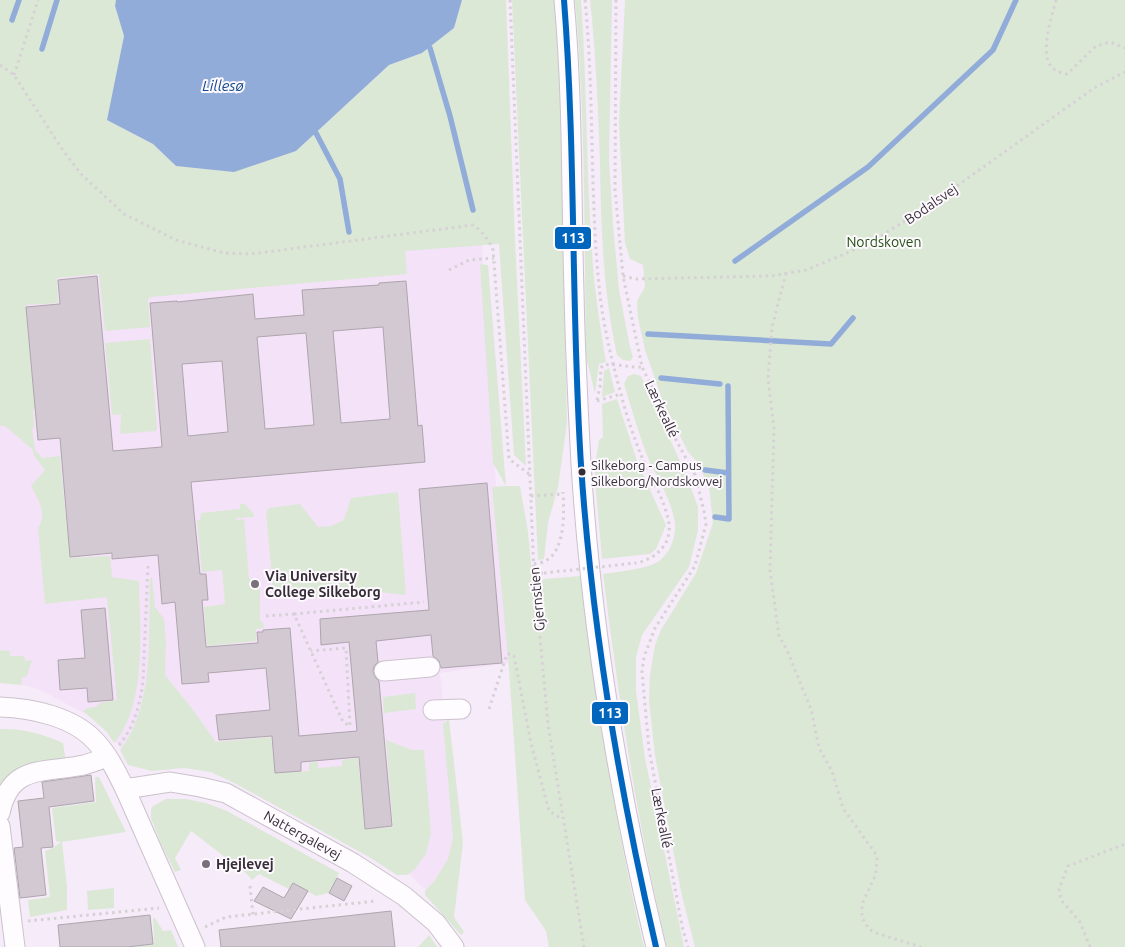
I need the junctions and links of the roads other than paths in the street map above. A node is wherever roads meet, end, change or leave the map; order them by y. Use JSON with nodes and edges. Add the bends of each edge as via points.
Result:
{"nodes":[{"id":1,"x":564,"y":0,"type":"edge"},
{"id":2,"x":430,"y":667,"type":"dead end"},
{"id":3,"x":384,"y":671,"type":"dead end"},
{"id":4,"x":0,"y":707,"type":"edge"},
{"id":5,"x":461,"y":709,"type":"dead end"},
{"id":6,"x":433,"y":710,"type":"dead end"},
{"id":7,"x":111,"y":753,"type":"junction"},
{"id":8,"x":125,"y":790,"type":"junction"},
{"id":9,"x":0,"y":813,"type":"edge"},
{"id":10,"x":0,"y":826,"type":"edge"},
{"id":11,"x":192,"y":940,"type":"edge"},
{"id":12,"x":15,"y":947,"type":"edge"},
{"id":13,"x":454,"y":947,"type":"edge"},
{"id":14,"x":656,"y":947,"type":"edge"}],
"edges":[{"from":1,"to":14,"type":"street","via":[[571,102],[574,293],[586,520],[597,627],[620,776]]},
{"from":2,"to":3,"type":"street"},
{"from":4,"to":7,"type":"street","via":[[20,707],[50,714]]},
{"from":5,"to":6,"type":"street"},
{"from":7,"to":8,"type":"street"},
{"from":7,"to":9,"type":"street","via":[[80,766],[35,771],[24,776],[11,786]]},
{"from":8,"to":11,"type":"street"},
{"from":8,"to":13,"type":"street","name":"Nattergalevej","via":[[170,782],[226,793],[354,862],[404,896],[436,923]]},
{"from":10,"to":12,"type":"street"}]}
